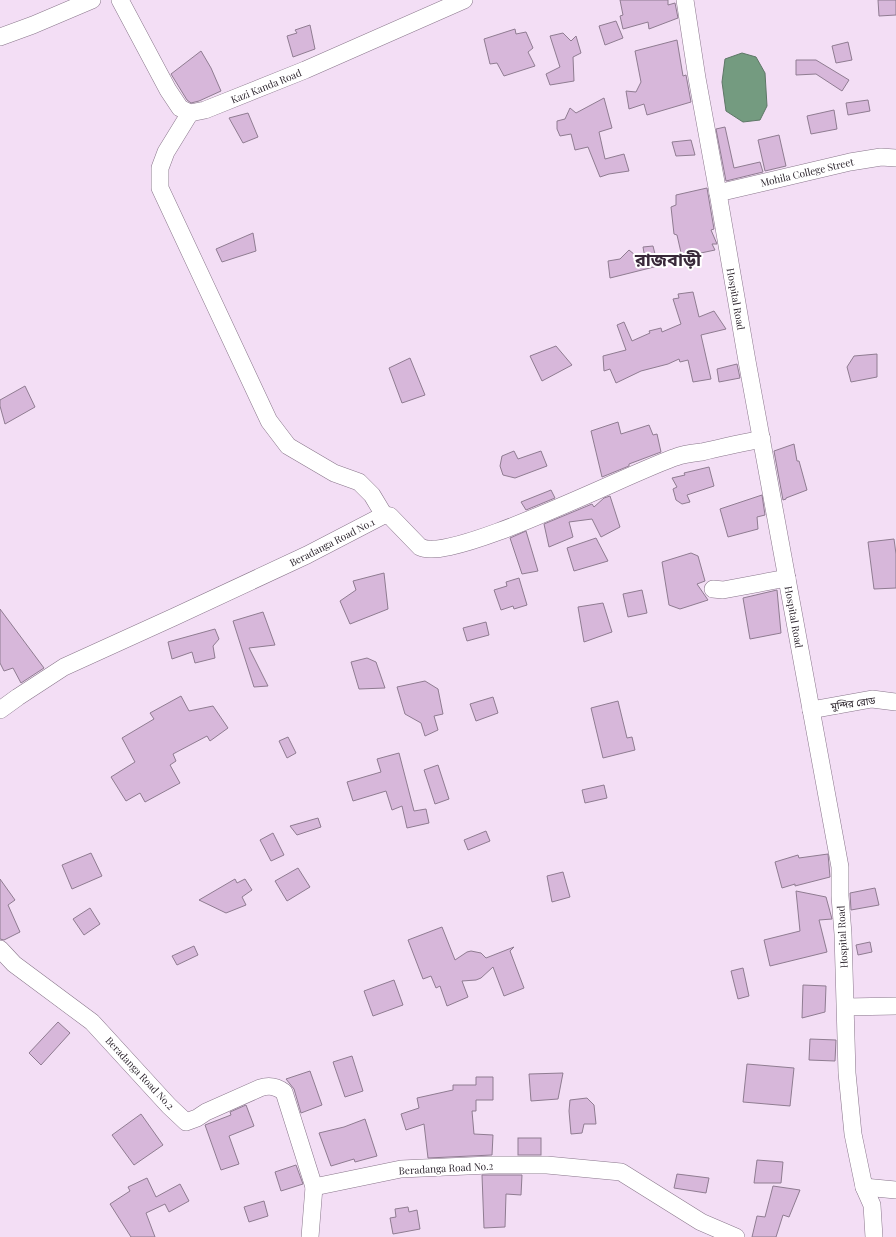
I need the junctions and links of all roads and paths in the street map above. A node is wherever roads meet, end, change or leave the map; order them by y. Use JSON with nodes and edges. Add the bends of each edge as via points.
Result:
{"nodes":[{"id":1,"x":92,"y":0,"type":"edge"},
{"id":2,"x":120,"y":0,"type":"edge"},
{"id":3,"x":464,"y":0,"type":"edge"},
{"id":4,"x":685,"y":0,"type":"edge"},
{"id":5,"x":0,"y":37,"type":"edge"},
{"id":6,"x":190,"y":114,"type":"junction"},
{"id":7,"x":896,"y":158,"type":"edge"},
{"id":8,"x":718,"y":192,"type":"junction"},
{"id":9,"x":762,"y":439,"type":"junction"},
{"id":10,"x":384,"y":515,"type":"junction"},
{"id":11,"x":787,"y":578,"type":"junction"},
{"id":12,"x":713,"y":589,"type":"dead end"},
{"id":13,"x":896,"y":702,"type":"edge"},
{"id":14,"x":0,"y":710,"type":"edge"},
{"id":15,"x":811,"y":710,"type":"junction"},
{"id":16,"x":0,"y":949,"type":"edge"},
{"id":17,"x":896,"y":1006,"type":"edge"},
{"id":18,"x":846,"y":1007,"type":"junction"},
{"id":19,"x":314,"y":1187,"type":"junction"},
{"id":20,"x":864,"y":1187,"type":"junction"},
{"id":21,"x":896,"y":1190,"type":"edge"},
{"id":22,"x":310,"y":1237,"type":"edge"},
{"id":23,"x":736,"y":1237,"type":"edge"},
{"id":24,"x":874,"y":1237,"type":"edge"}],
"edges":[{"from":1,"to":5,"type":"street"},
{"from":2,"to":6,"type":"street","via":[[168,90],[180,108]]},
{"from":3,"to":6,"type":"street","name":"Kazi Kanda Road","via":[[305,70]]},
{"from":4,"to":8,"type":"street","name":"Hospital Road","via":[[696,78]]},
{"from":6,"to":10,"type":"street","via":[[166,152],[160,168],[160,188],[269,421],[288,446],[334,473],[359,482],[372,495]]},
{"from":7,"to":8,"type":"street","name":"Mohila College Street","via":[[881,157],[850,162]]},
{"from":8,"to":9,"type":"street","name":"Hospital Road"},
{"from":9,"to":10,"type":"street","name":"Beradanga Road No.1","via":[[676,457],[487,536],[442,548],[425,550],[390,516]]},
{"from":9,"to":11,"type":"street","name":"Hospital Road"},
{"from":10,"to":14,"type":"street","name":"Beradanga Road No.1","via":[[307,555],[64,667]]},
{"from":11,"to":12,"type":"street","via":[[723,590]]},
{"from":11,"to":15,"type":"street","name":"Hospital Road"},
{"from":13,"to":15,"type":"street","name":"মুন্দির রোড","via":[[872,699]]},
{"from":15,"to":18,"type":"street","name":"Hospital Road","via":[[840,867]]},
{"from":16,"to":19,"type":"street","name":"Beradanga Road No.2","via":[[14,964],[92,1022],[186,1122],[268,1085],[284,1092]]},
{"from":17,"to":18,"type":"street"},
{"from":18,"to":20,"type":"street","name":"Hospital Road","via":[[847,1073],[852,1126]]},
{"from":19,"to":22,"type":"street"},
{"from":19,"to":23,"type":"street","name":"Beradanga Road No.2","via":[[401,1169],[547,1165],[621,1172],[701,1222]]},
{"from":20,"to":21,"type":"street"},
{"from":20,"to":24,"type":"street","name":"Hospital Road","via":[[872,1205]]}]}
